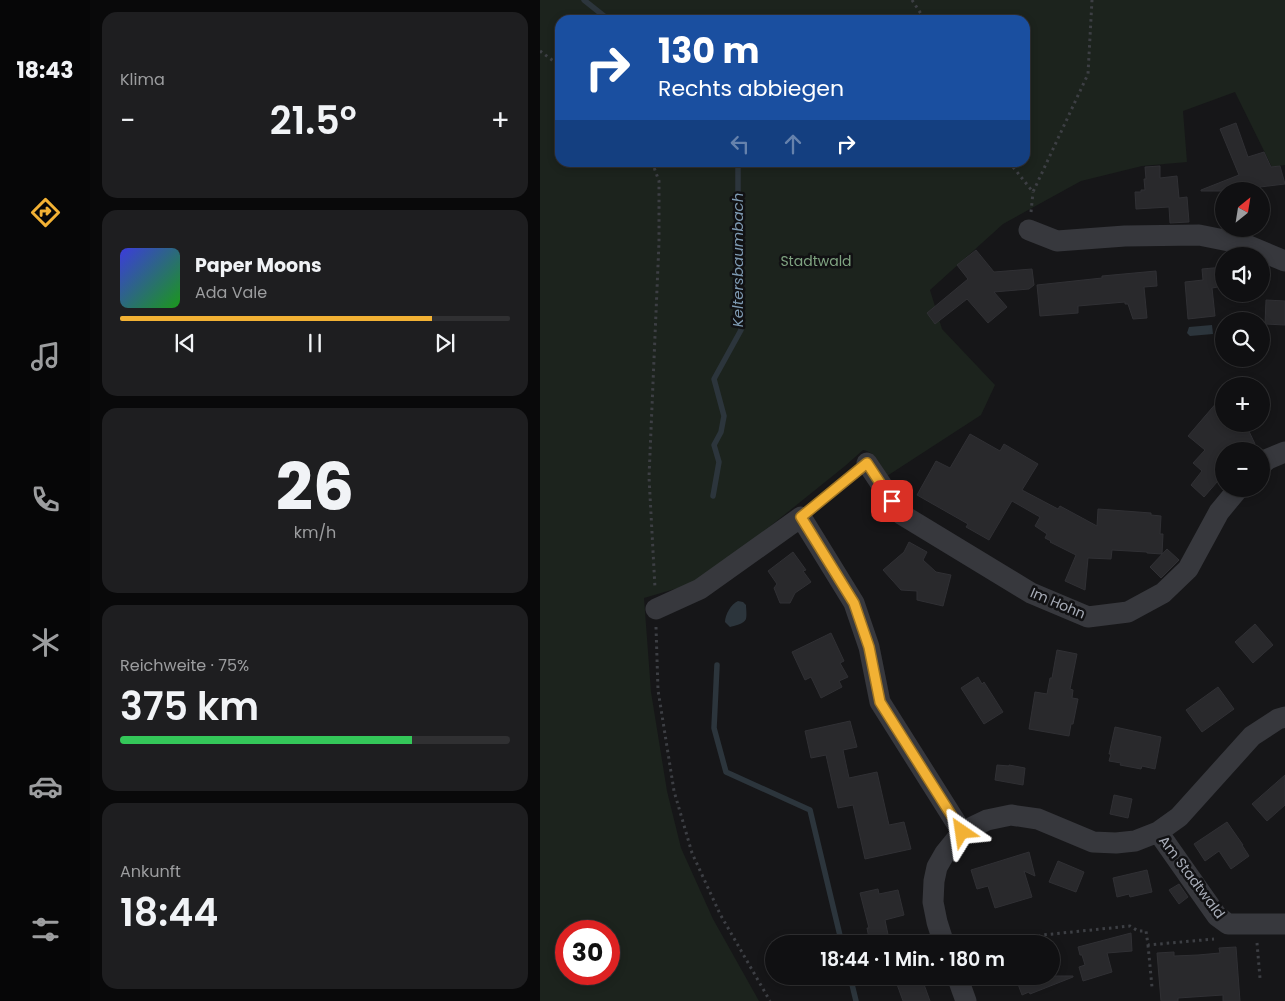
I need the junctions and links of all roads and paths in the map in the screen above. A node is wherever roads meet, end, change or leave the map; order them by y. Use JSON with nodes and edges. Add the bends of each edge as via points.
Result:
{"nodes":[{"id":1,"x":912,"y":0,"type":"edge"},
{"id":2,"x":1092,"y":0,"type":"edge"},
{"id":3,"x":922,"y":15,"type":"edge"},
{"id":4,"x":540,"y":51,"type":"edge"},
{"id":5,"x":555,"y":62,"type":"edge"},
{"id":6,"x":1013,"y":167,"type":"edge"},
{"id":7,"x":1029,"y":230,"type":"dead end"},
{"id":8,"x":1285,"y":262,"type":"edge"},
{"id":9,"x":1285,"y":452,"type":"edge"},
{"id":10,"x":1270,"y":458,"type":"edge"},
{"id":11,"x":867,"y":463,"type":"joint"},
{"id":12,"x":1231,"y":497,"type":"edge"},
{"id":13,"x":801,"y":517,"type":"junction"},
{"id":14,"x":656,"y":609,"type":"dead end"},
{"id":15,"x":1285,"y":717,"type":"edge"},
{"id":16,"x":962,"y":832,"type":"junction"},
{"id":17,"x":1158,"y":832,"type":"junction"},
{"id":18,"x":1228,"y":924,"type":"junction"},
{"id":19,"x":1285,"y":924,"type":"edge"},
{"id":20,"x":1255,"y":925,"type":"junction"},
{"id":21,"x":941,"y":935,"type":"edge"},
{"id":22,"x":1043,"y":935,"type":"edge"},
{"id":23,"x":1148,"y":945,"type":"junction"},
{"id":24,"x":1260,"y":978,"type":"dead end"},
{"id":25,"x":960,"y":985,"type":"edge"},
{"id":26,"x":1152,"y":987,"type":"dead end"},
{"id":27,"x":966,"y":1001,"type":"edge"}],
"edges":[{"from":1,"to":3,"type":"path"},
{"from":2,"to":6,"type":"path","via":[[1088,74],[1033,192]]},
{"from":4,"to":5,"type":"path"},
{"from":7,"to":8,"type":"street","via":[[1057,241],[1199,235],[1244,244]]},
{"from":9,"to":10,"type":"street"},
{"from":11,"to":12,"type":"street","name":"Im Hohn","via":[[900,514],[1031,593],[1088,617],[1128,612],[1163,593],[1188,569],[1219,512]]},
{"from":11,"to":13,"type":"lane"},
{"from":13,"to":14,"type":"street","via":[[700,589]]},
{"from":13,"to":16,"type":"street","via":[[854,603],[869,647],[880,702]]},
{"from":15,"to":17,"type":"street","name":"Am Stadtwald","via":[[1252,736],[1179,817]]},
{"from":16,"to":17,"type":"street","name":"Am Stadtwald","via":[[987,820],[1010,815],[1038,818],[1093,842],[1135,841]]},
{"from":16,"to":21,"type":"street","name":"Am Stadtwald","via":[[945,853],[934,881],[933,902]]},
{"from":17,"to":18,"type":"street","name":"Am Stadtwald","via":[[1217,916]]},
{"from":18,"to":20,"type":"street","name":"Am Stadtwald"},
{"from":18,"to":23,"type":"path","via":[[1225,938]]},
{"from":19,"to":20,"type":"street","name":"Am Stadtwald"},
{"from":20,"to":24,"type":"path"},
{"from":22,"to":23,"type":"path","via":[[1130,926],[1146,931]]},
{"from":23,"to":26,"type":"path"},
{"from":25,"to":27,"type":"street"}]}
